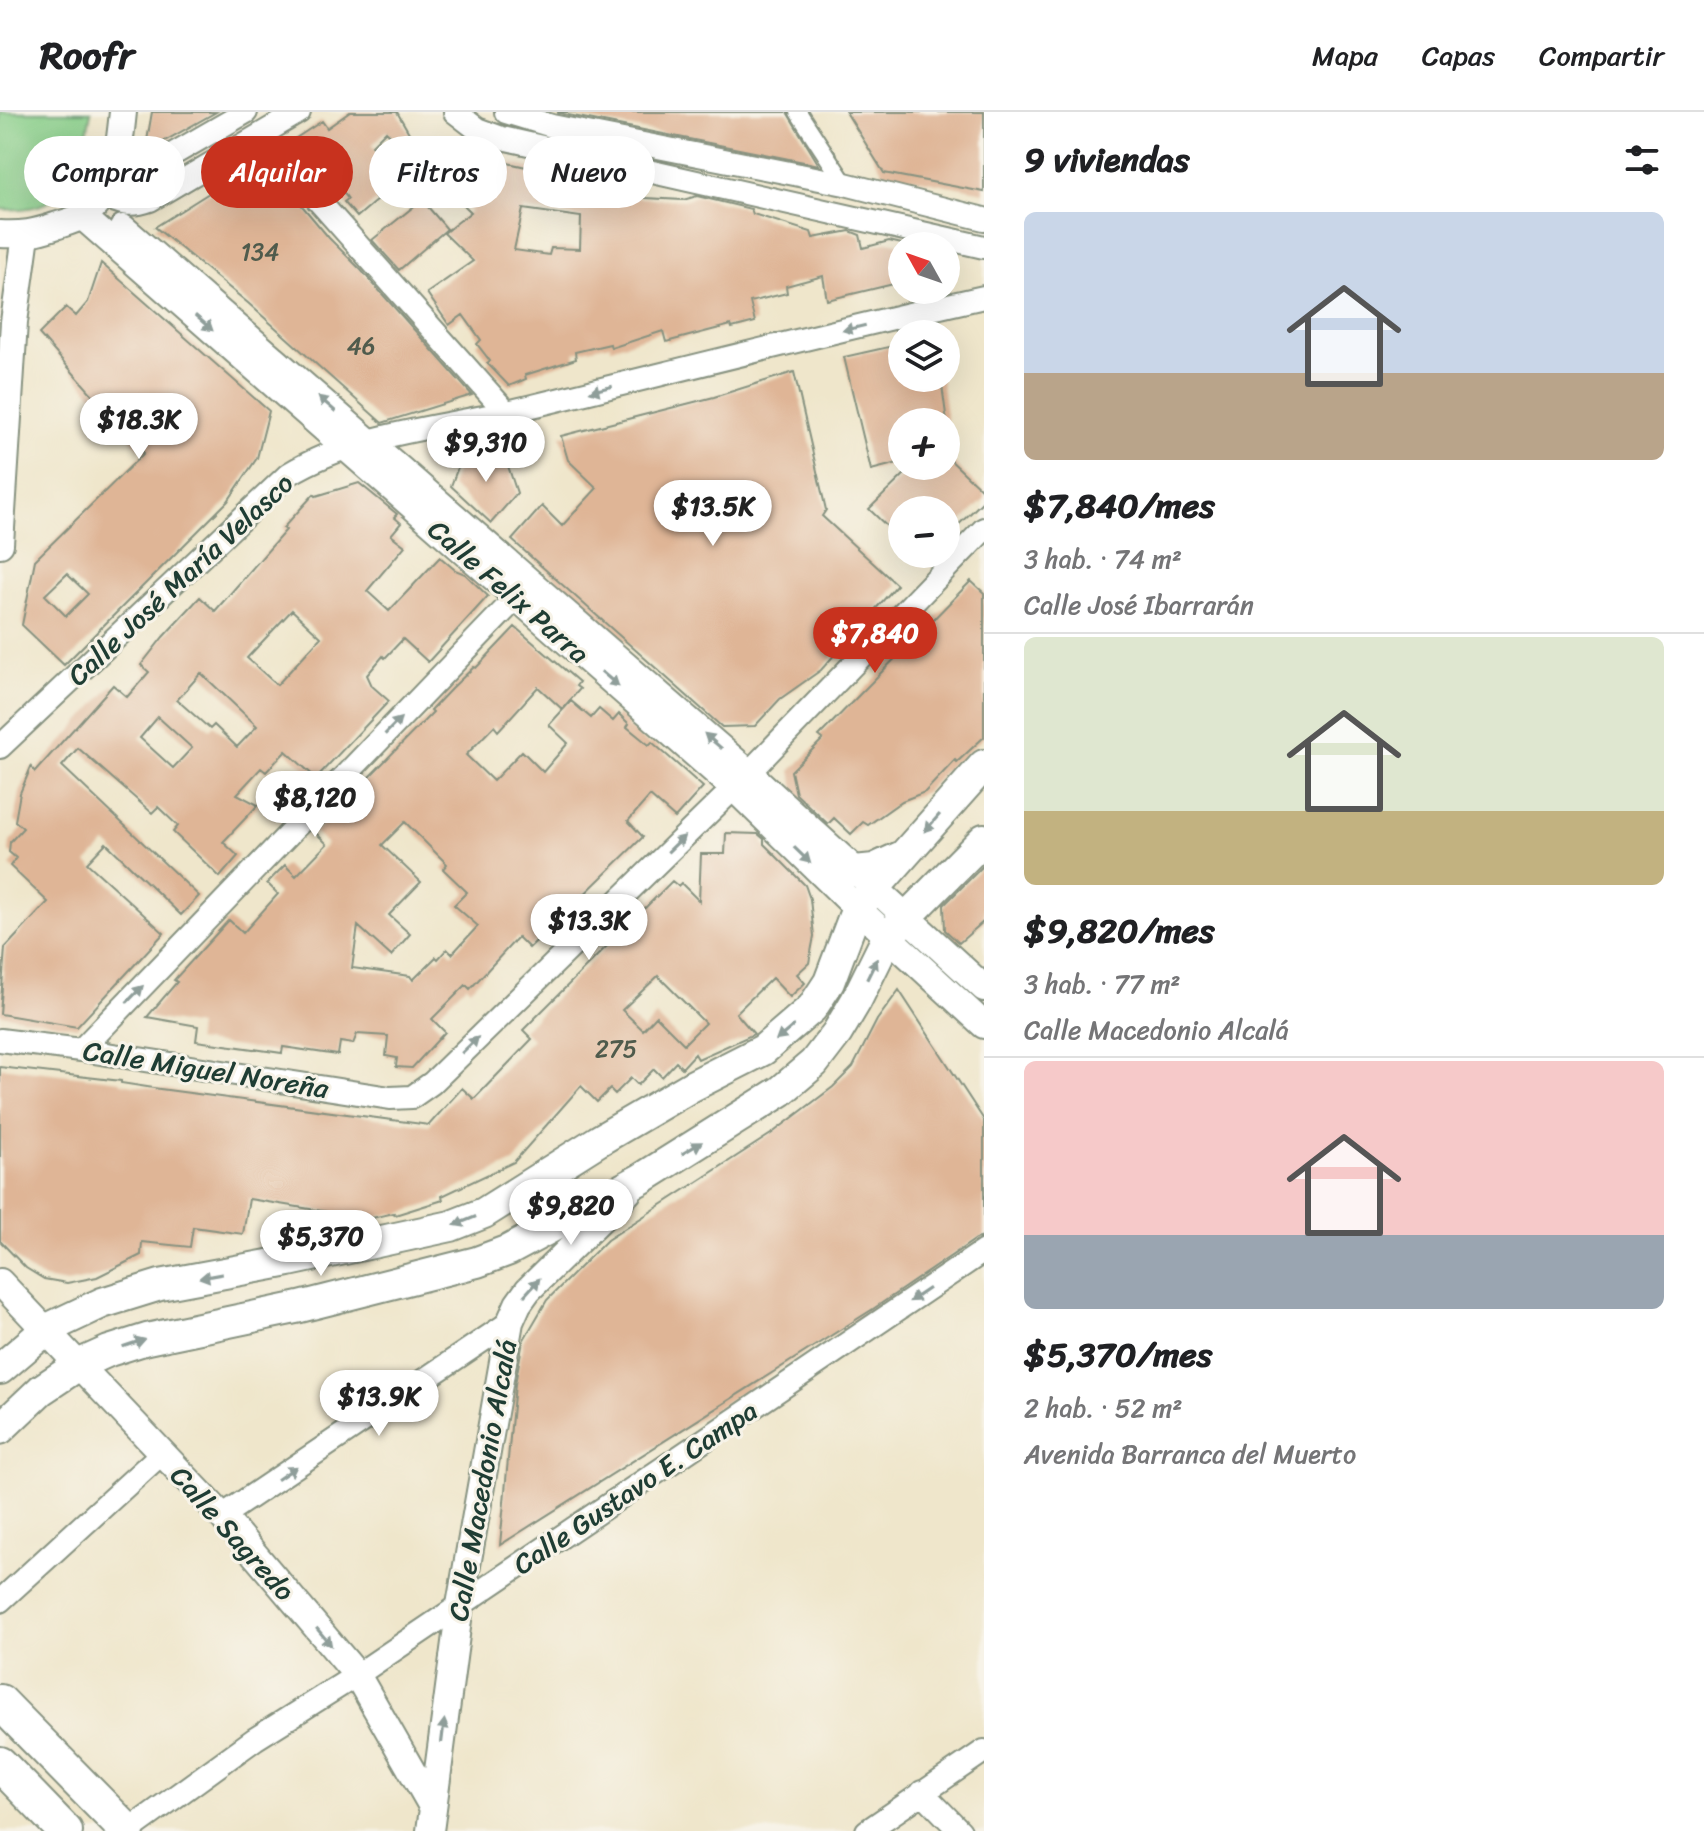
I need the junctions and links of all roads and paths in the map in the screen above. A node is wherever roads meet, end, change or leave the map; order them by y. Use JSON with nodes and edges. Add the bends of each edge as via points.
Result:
{"nodes":[{"id":1,"x":123,"y":112,"type":"edge"},
{"id":2,"x":246,"y":112,"type":"edge"},
{"id":3,"x":299,"y":112,"type":"edge"},
{"id":4,"x":455,"y":112,"type":"edge"},
{"id":5,"x":506,"y":112,"type":"edge"},
{"id":6,"x":798,"y":112,"type":"edge"},
{"id":7,"x":260,"y":135,"type":"junction"},
{"id":8,"x":120,"y":136,"type":"edge"},
{"id":9,"x":185,"y":147,"type":"edge"},
{"id":10,"x":185,"y":179,"type":"edge"},
{"id":11,"x":845,"y":184,"type":"junction"},
{"id":12,"x":87,"y":208,"type":"edge"},
{"id":13,"x":95,"y":208,"type":"edge"},
{"id":14,"x":847,"y":215,"type":"junction"},
{"id":15,"x":984,"y":219,"type":"edge"},
{"id":16,"x":13,"y":235,"type":"edge"},
{"id":17,"x":984,"y":247,"type":"edge"},
{"id":18,"x":982,"y":297,"type":"edge"},
{"id":19,"x":506,"y":412,"type":"junction"},
{"id":20,"x":357,"y":444,"type":"junction"},
{"id":21,"x":984,"y":529,"type":"edge"},
{"id":22,"x":0,"y":544,"type":"edge"},
{"id":23,"x":517,"y":597,"type":"junction"},
{"id":24,"x":0,"y":747,"type":"edge"},
{"id":25,"x":984,"y":765,"type":"edge"},
{"id":26,"x":741,"y":781,"type":"junction"},
{"id":27,"x":984,"y":839,"type":"edge"},
{"id":28,"x":862,"y":889,"type":"junction"},
{"id":29,"x":896,"y":926,"type":"junction"},
{"id":30,"x":984,"y":988,"type":"edge"},
{"id":31,"x":984,"y":1025,"type":"edge"},
{"id":32,"x":0,"y":1040,"type":"edge"},
{"id":33,"x":81,"y":1050,"type":"junction"},
{"id":34,"x":641,"y":1179,"type":"junction"},
{"id":35,"x":984,"y":1251,"type":"edge"},
{"id":36,"x":289,"y":1261,"type":"junction"},
{"id":37,"x":0,"y":1282,"type":"edge"},
{"id":38,"x":300,"y":1307,"type":"junction"},
{"id":39,"x":510,"y":1322,"type":"junction"},
{"id":40,"x":47,"y":1329,"type":"junction"},
{"id":41,"x":80,"y":1364,"type":"junction"},
{"id":42,"x":0,"y":1369,"type":"edge"},
{"id":43,"x":0,"y":1429,"type":"edge"},
{"id":44,"x":162,"y":1453,"type":"junction"},
{"id":45,"x":222,"y":1516,"type":"junction"},
{"id":46,"x":0,"y":1601,"type":"edge"},
{"id":47,"x":460,"y":1605,"type":"junction"},
{"id":48,"x":357,"y":1675,"type":"junction"},
{"id":49,"x":0,"y":1702,"type":"edge"},
{"id":50,"x":984,"y":1751,"type":"edge"},
{"id":51,"x":0,"y":1764,"type":"edge"},
{"id":52,"x":922,"y":1792,"type":"junction"},
{"id":53,"x":432,"y":1820,"type":"edge"},
{"id":54,"x":65,"y":1831,"type":"edge"},
{"id":55,"x":127,"y":1831,"type":"edge"},
{"id":56,"x":867,"y":1831,"type":"edge"},
{"id":57,"x":960,"y":1831,"type":"edge"}],
"edges":[{"from":1,"to":8,"type":"street"},
{"from":2,"to":9,"type":"street"},
{"from":3,"to":7,"type":"street"},
{"from":4,"to":14,"type":"street","via":[[477,129],[502,138]]},
{"from":5,"to":11,"type":"street","via":[[552,126]]},
{"from":6,"to":11,"type":"street"},
{"from":7,"to":10,"type":"street"},
{"from":7,"to":19,"type":"street"},
{"from":11,"to":14,"type":"street"},
{"from":11,"to":15,"type":"street"},
{"from":12,"to":16,"type":"street"},
{"from":13,"to":20,"type":"street","name":"Calle Felix Parra"},
{"from":14,"to":17,"type":"street"},
{"from":16,"to":22,"type":"street","via":[[14,322]]},
{"from":18,"to":19,"type":"street","name":"Calle José María Velasco","one_way":true},
{"from":19,"to":20,"type":"street","name":"Calle José María Velasco"},
{"from":20,"to":23,"type":"street","name":"Calle Felix Parra"},
{"from":20,"to":24,"type":"street","name":"Calle José María Velasco","via":[[314,458],[289,474]]},
{"from":26,"to":20,"type":"street","name":"Calle Felix Parra","one_way":true},
{"from":21,"to":26,"type":"street"},
{"from":23,"to":26,"type":"street","name":"Calle Felix Parra","one_way":true},
{"from":33,"to":23,"type":"street","one_way":true},
{"from":25,"to":28,"type":"main road","one_way":true,"via":[[908,852]]},
{"from":26,"to":28,"type":"street","name":"Calle Felix Parra","one_way":true},
{"from":26,"to":28,"type":"street","name":"Calle Felix Parra"},
{"from":33,"to":26,"type":"street","name":"Calle Miguel Noreña","one_way":true,"via":[[390,1098],[412,1097]]},
{"from":27,"to":29,"type":"main road"},
{"from":28,"to":29,"type":"street"},
{"from":28,"to":36,"type":"main road","one_way":true,"via":[[829,982],[812,1008],[763,1050],[598,1141],[484,1213],[451,1226]]},
{"from":29,"to":30,"type":"street"},
{"from":29,"to":31,"type":"street"},
{"from":34,"to":29,"type":"main road","one_way":true,"via":[[770,1099],[814,1063],[850,1012]]},
{"from":32,"to":33,"type":"street","name":"Calle Miguel Noreña"},
{"from":34,"to":38,"type":"main road","via":[[509,1250]]},
{"from":39,"to":34,"type":"street","name":"Calle Macedonio Alcalá","one_way":true,"via":[[528,1290]]},
{"from":35,"to":47,"type":"street","name":"Calle Gustavo E. Campa","one_way":true},
{"from":36,"to":38,"type":"main road"},
{"from":36,"to":40,"type":"main road","one_way":true,"via":[[160,1285],[102,1303]]},
{"from":37,"to":40,"type":"street","name":"Calle Sagredo"},
{"from":41,"to":38,"type":"main road","one_way":true,"via":[[147,1339]]},
{"from":45,"to":39,"type":"street","one_way":true},
{"from":39,"to":47,"type":"street","name":"Calle Macedonio Alcalá"},
{"from":40,"to":41,"type":"street","name":"Calle Sagredo"},
{"from":40,"to":42,"type":"main road"},
{"from":41,"to":43,"type":"main road","via":[[41,1390]]},
{"from":41,"to":44,"type":"street","name":"Calle Sagredo"},
{"from":44,"to":45,"type":"street","name":"Calle Sagredo"},
{"from":44,"to":46,"type":"street"},
{"from":45,"to":48,"type":"street","name":"Calle Sagredo","one_way":true},
{"from":47,"to":48,"type":"street","name":"Calle Gustavo E. Campa"},
{"from":53,"to":47,"type":"street","name":"Calle Macedonio Alcalá","one_way":true},
{"from":48,"to":53,"type":"street","name":"Calle Sagredo"},
{"from":48,"to":55,"type":"street","name":"Calle Gustavo E. Campa","via":[[255,1739]]},
{"from":49,"to":55,"type":"main road"},
{"from":50,"to":52,"type":"street"},
{"from":51,"to":54,"type":"main road"},
{"from":52,"to":56,"type":"street"},
{"from":52,"to":57,"type":"street"}]}
